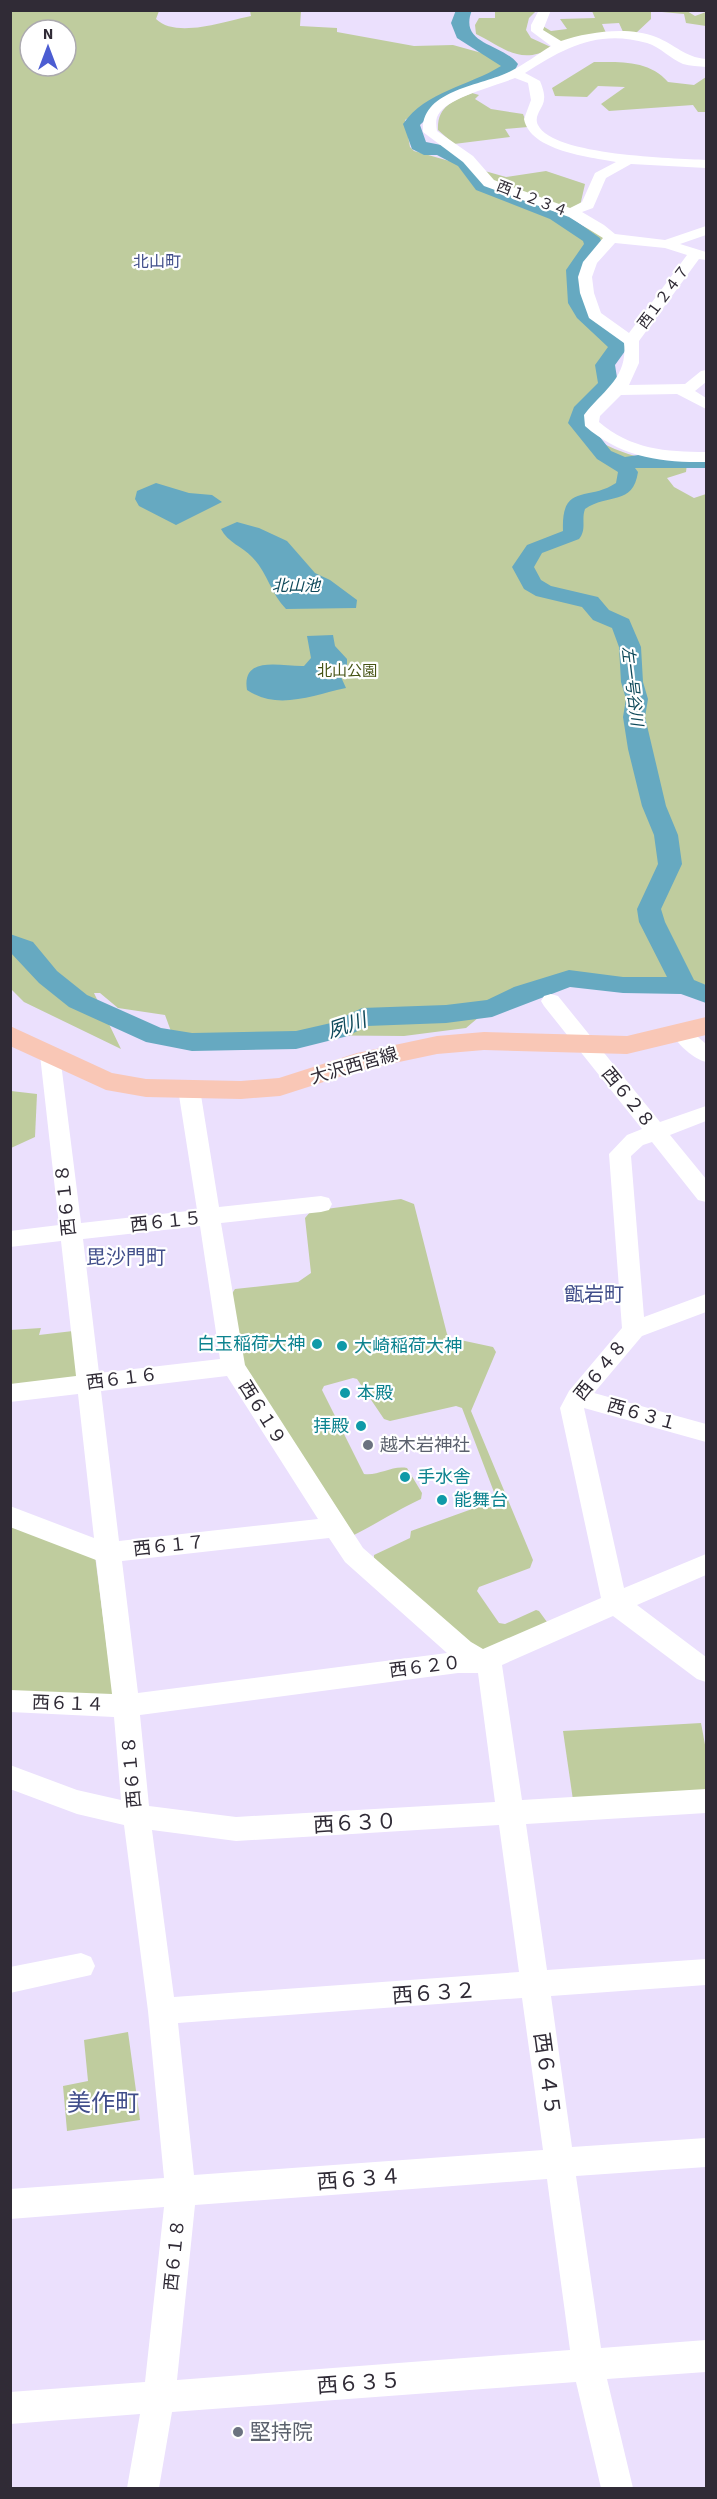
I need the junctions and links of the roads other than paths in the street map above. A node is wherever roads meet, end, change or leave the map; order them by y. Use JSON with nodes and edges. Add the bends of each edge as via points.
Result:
{"nodes":[{"id":1,"x":545,"y":10,"type":"edge"},
{"id":2,"x":559,"y":46,"type":"junction"},
{"id":3,"x":706,"y":63,"type":"edge"},
{"id":4,"x":515,"y":74,"type":"junction"},
{"id":5,"x":629,"y":160,"type":"junction"},
{"id":6,"x":706,"y":164,"type":"edge"},
{"id":7,"x":569,"y":213,"type":"junction"},
{"id":8,"x":706,"y":230,"type":"edge"},
{"id":9,"x":611,"y":238,"type":"junction"},
{"id":10,"x":666,"y":244,"type":"junction"},
{"id":11,"x":702,"y":254,"type":"edge"},
{"id":12,"x":630,"y":341,"type":"junction"},
{"id":13,"x":706,"y":374,"type":"edge"},
{"id":14,"x":619,"y":390,"type":"junction"},
{"id":15,"x":682,"y":390,"type":"junction"},
{"id":16,"x":706,"y":404,"type":"edge"},
{"id":17,"x":706,"y":457,"type":"edge"},
{"id":18,"x":551,"y":1001,"type":"dead end"},
{"id":19,"x":698,"y":1029,"type":"edge"},
{"id":20,"x":10,"y":1035,"type":"edge"},
{"id":21,"x":585,"y":1045,"type":"junction"},
{"id":22,"x":50,"y":1055,"type":"junction"},
{"id":23,"x":706,"y":1055,"type":"edge"},
{"id":24,"x":189,"y":1089,"type":"junction"},
{"id":25,"x":706,"y":1113,"type":"edge"},
{"id":26,"x":655,"y":1131,"type":"junction"},
{"id":27,"x":706,"y":1194,"type":"edge"},
{"id":28,"x":321,"y":1204,"type":"dead end"},
{"id":29,"x":209,"y":1217,"type":"junction"},
{"id":30,"x":70,"y":1232,"type":"junction"},
{"id":31,"x":10,"y":1239,"type":"edge"},
{"id":32,"x":706,"y":1303,"type":"edge"},
{"id":33,"x":634,"y":1330,"type":"junction"},
{"id":34,"x":233,"y":1366,"type":"junction"},
{"id":35,"x":89,"y":1383,"type":"junction"},
{"id":36,"x":10,"y":1393,"type":"edge"},
{"id":37,"x":577,"y":1397,"type":"junction"},
{"id":38,"x":706,"y":1433,"type":"edge"},
{"id":39,"x":10,"y":1516,"type":"edge"},
{"id":40,"x":334,"y":1527,"type":"junction"},
{"id":41,"x":106,"y":1553,"type":"junction"},
{"id":42,"x":706,"y":1564,"type":"edge"},
{"id":43,"x":615,"y":1603,"type":"junction"},
{"id":44,"x":481,"y":1662,"type":"junction"},
{"id":45,"x":706,"y":1671,"type":"edge"},
{"id":46,"x":10,"y":1701,"type":"edge"},
{"id":47,"x":126,"y":1706,"type":"junction"},
{"id":48,"x":10,"y":1777,"type":"edge"},
{"id":49,"x":706,"y":1802,"type":"edge"},
{"id":50,"x":512,"y":1815,"type":"junction"},
{"id":51,"x":135,"y":1816,"type":"junction"},
{"id":52,"x":81,"y":1966,"type":"dead end"},
{"id":53,"x":706,"y":1972,"type":"edge"},
{"id":54,"x":10,"y":1980,"type":"edge"},
{"id":55,"x":535,"y":1986,"type":"junction"},
{"id":56,"x":162,"y":2011,"type":"junction"},
{"id":57,"x":706,"y":2152,"type":"edge"},
{"id":58,"x":560,"y":2164,"type":"junction"},
{"id":59,"x":181,"y":2192,"type":"junction"},
{"id":60,"x":10,"y":2204,"type":"edge"},
{"id":61,"x":706,"y":2356,"type":"edge"},
{"id":62,"x":588,"y":2366,"type":"junction"},
{"id":63,"x":159,"y":2397,"type":"junction"},
{"id":64,"x":10,"y":2408,"type":"edge"},
{"id":65,"x":143,"y":2488,"type":"edge"},
{"id":66,"x":617,"y":2488,"type":"edge"}],
"edges":[{"from":1,"to":2,"type":"street","via":[[537,31]]},
{"from":2,"to":3,"type":"street","name":"西１２３４","via":[[586,37],[639,37],[663,45],[687,61]]},
{"from":2,"to":4,"type":"street","name":"西１２３４"},
{"from":4,"to":5,"type":"street","via":[[534,81],[538,100],[530,115],[532,127],[540,135],[576,151]]},
{"from":4,"to":7,"type":"street","name":"西１２３４","via":[[451,98],[434,110],[430,132],[444,146],[467,158],[487,182]]},
{"from":5,"to":6,"type":"street"},
{"from":5,"to":7,"type":"street","via":[[600,176],[588,205]]},
{"from":7,"to":9,"type":"street","name":"西１２３４"},
{"from":8,"to":10,"type":"street"},
{"from":9,"to":10,"type":"street"},
{"from":9,"to":12,"type":"street","via":[[590,262],[585,278],[587,293],[594,315]]},
{"from":10,"to":11,"type":"street"},
{"from":11,"to":12,"type":"street","name":"西１２４７"},
{"from":12,"to":14,"type":"street","via":[[630,368]]},
{"from":13,"to":15,"type":"street"},
{"from":14,"to":15,"type":"street"},
{"from":14,"to":17,"type":"street","via":[[592,414],[591,423],[603,436],[644,454]]},
{"from":15,"to":16,"type":"street"},
{"from":18,"to":21,"type":"street","name":"西６２８"},
{"from":19,"to":21,"type":"main road","name":"大沢西宮線","via":[[627,1045]]},
{"from":19,"to":23,"type":"street"},
{"from":20,"to":22,"type":"main road","name":"大沢西宮線"},
{"from":21,"to":24,"type":"main road","name":"大沢西宮線","via":[[459,1042],[357,1062],[280,1088]]},
{"from":21,"to":26,"type":"street","name":"西６２８"},
{"from":22,"to":24,"type":"main road","name":"大沢西宮線","via":[[106,1081],[146,1088]]},
{"from":22,"to":30,"type":"street","name":"西６１８"},
{"from":24,"to":29,"type":"street","name":"西６１９"},
{"from":25,"to":26,"type":"street","name":"西６４８"},
{"from":26,"to":27,"type":"street","name":"西６２８"},
{"from":26,"to":33,"type":"street","name":"西６４８","via":[[635,1140],[620,1154]]},
{"from":28,"to":29,"type":"street","name":"西６１５"},
{"from":29,"to":30,"type":"street","name":"西６１５"},
{"from":29,"to":34,"type":"street","name":"西６１９"},
{"from":30,"to":31,"type":"street","name":"西６１５"},
{"from":30,"to":35,"type":"street","name":"西６１８"},
{"from":32,"to":33,"type":"street"},
{"from":33,"to":37,"type":"street","name":"西６４８"},
{"from":34,"to":35,"type":"street","name":"西６１６"},
{"from":34,"to":40,"type":"street","name":"西６１９"},
{"from":35,"to":36,"type":"street","name":"西６１６"},
{"from":35,"to":41,"type":"street","name":"西６１８"},
{"from":37,"to":38,"type":"street","name":"西６３１"},
{"from":37,"to":43,"type":"street","name":"西６４８","via":[[572,1408]]},
{"from":39,"to":41,"type":"street","name":"西６１７"},
{"from":40,"to":41,"type":"street","name":"西６１７"},
{"from":40,"to":44,"type":"street","name":"西６１９","via":[[354,1555],[462,1650]]},
{"from":41,"to":47,"type":"street","name":"西６１８"},
{"from":42,"to":43,"type":"street","name":"西６２０"},
{"from":43,"to":44,"type":"street","name":"西６２０"},
{"from":43,"to":45,"type":"street"},
{"from":44,"to":47,"type":"street","name":"西６２０"},
{"from":44,"to":50,"type":"street","name":"西６４５","via":[[490,1667]]},
{"from":46,"to":47,"type":"street","name":"西６１４"},
{"from":47,"to":51,"type":"street","name":"西６１８"},
{"from":48,"to":51,"type":"street","name":"西６３０","via":[[77,1802]]},
{"from":49,"to":50,"type":"street","name":"西６３０"},
{"from":50,"to":51,"type":"street","name":"西６３０","via":[[236,1829]]},
{"from":50,"to":55,"type":"street","name":"西６４５"},
{"from":51,"to":56,"type":"street","name":"西６１８"},
{"from":52,"to":54,"type":"street"},
{"from":53,"to":55,"type":"street","name":"西６３２"},
{"from":55,"to":56,"type":"street","name":"西６３２"},
{"from":55,"to":58,"type":"street","name":"西６４５"},
{"from":56,"to":59,"type":"street","name":"西６１８"},
{"from":57,"to":58,"type":"street","name":"西６３４"},
{"from":58,"to":59,"type":"street","name":"西６３４"},
{"from":58,"to":62,"type":"street","name":"西６４５"},
{"from":59,"to":60,"type":"street","name":"西６３４"},
{"from":59,"to":63,"type":"street","name":"西６１８"},
{"from":61,"to":62,"type":"street","name":"西６３５"},
{"from":62,"to":63,"type":"street","name":"西６３５"},
{"from":62,"to":66,"type":"street","name":"西６４５"},
{"from":63,"to":64,"type":"street","name":"西６３５"},
{"from":63,"to":65,"type":"street","name":"西６１８"}]}
